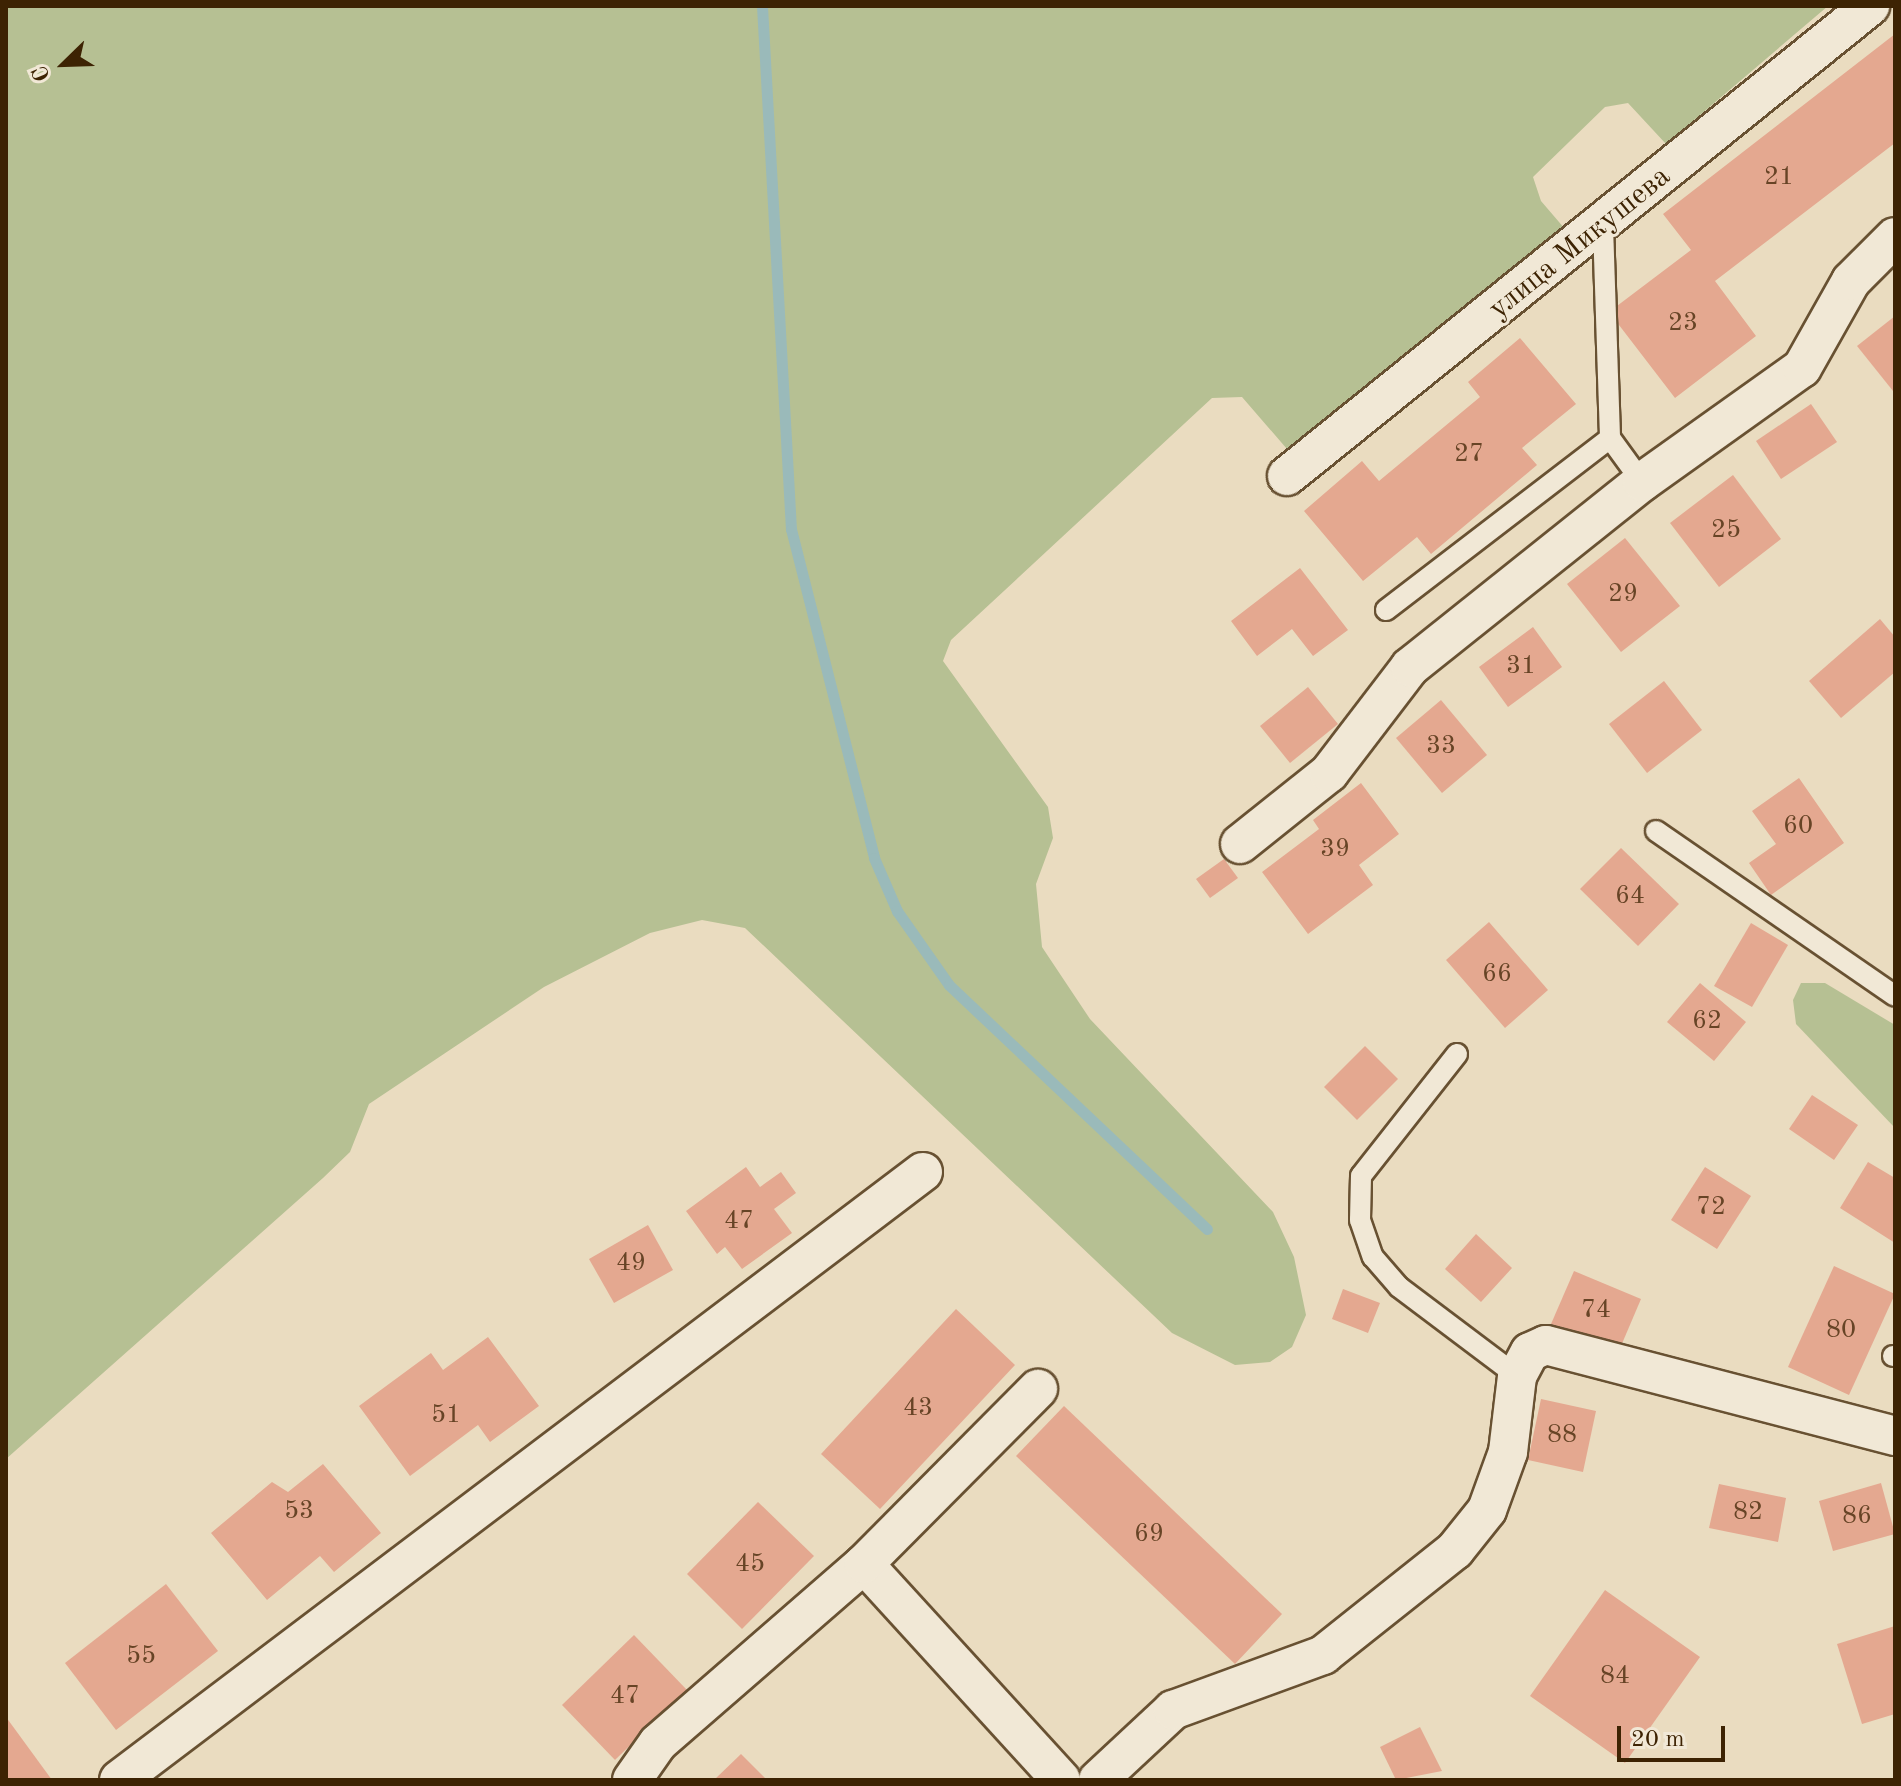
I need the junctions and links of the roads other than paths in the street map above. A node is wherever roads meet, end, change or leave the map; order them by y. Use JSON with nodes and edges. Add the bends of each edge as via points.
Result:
{"nodes":[{"id":1,"x":1870,"y":6,"type":"edge"},
{"id":2,"x":1603,"y":226,"type":"junction"},
{"id":3,"x":1895,"y":237,"type":"edge"},
{"id":4,"x":1610,"y":438,"type":"junction"},
{"id":5,"x":1287,"y":476,"type":"dead end"},
{"id":6,"x":1642,"y":482,"type":"junction"},
{"id":7,"x":1386,"y":610,"type":"dead end"},
{"id":8,"x":1656,"y":831,"type":"dead end"},
{"id":9,"x":1240,"y":844,"type":"dead end"},
{"id":10,"x":1895,"y":996,"type":"edge"},
{"id":11,"x":1457,"y":1054,"type":"dead end"},
{"id":12,"x":923,"y":1172,"type":"dead end"},
{"id":13,"x":1517,"y":1376,"type":"junction"},
{"id":14,"x":1038,"y":1389,"type":"dead end"},
{"id":15,"x":1895,"y":1436,"type":"edge"},
{"id":16,"x":864,"y":1564,"type":"junction"},
{"id":17,"x":119,"y":1780,"type":"edge"},
{"id":18,"x":632,"y":1780,"type":"edge"},
{"id":19,"x":1061,"y":1780,"type":"edge"},
{"id":20,"x":1098,"y":1780,"type":"edge"}],
"edges":[{"from":1,"to":2,"type":"street","name":"улица Микушева"},
{"from":2,"to":4,"type":"lane"},
{"from":2,"to":5,"type":"street","name":"улица Микушева"},
{"from":3,"to":6,"type":"street","via":[[1851,281],[1802,368]]},
{"from":4,"to":6,"type":"lane"},
{"from":4,"to":7,"type":"lane"},
{"from":6,"to":9,"type":"street","via":[[1410,667],[1329,773]]},
{"from":8,"to":10,"type":"lane"},
{"from":11,"to":13,"type":"lane","via":[[1361,1176],[1360,1220],[1373,1257],[1399,1287]]},
{"from":12,"to":17,"type":"street"},
{"from":13,"to":15,"type":"street","via":[[1530,1352],[1546,1345]]},
{"from":13,"to":20,"type":"street","via":[[1508,1452],[1493,1495],[1455,1550],[1323,1655],[1173,1710]]},
{"from":14,"to":16,"type":"street"},
{"from":16,"to":18,"type":"street","via":[[658,1743]]},
{"from":16,"to":19,"type":"street"}]}
